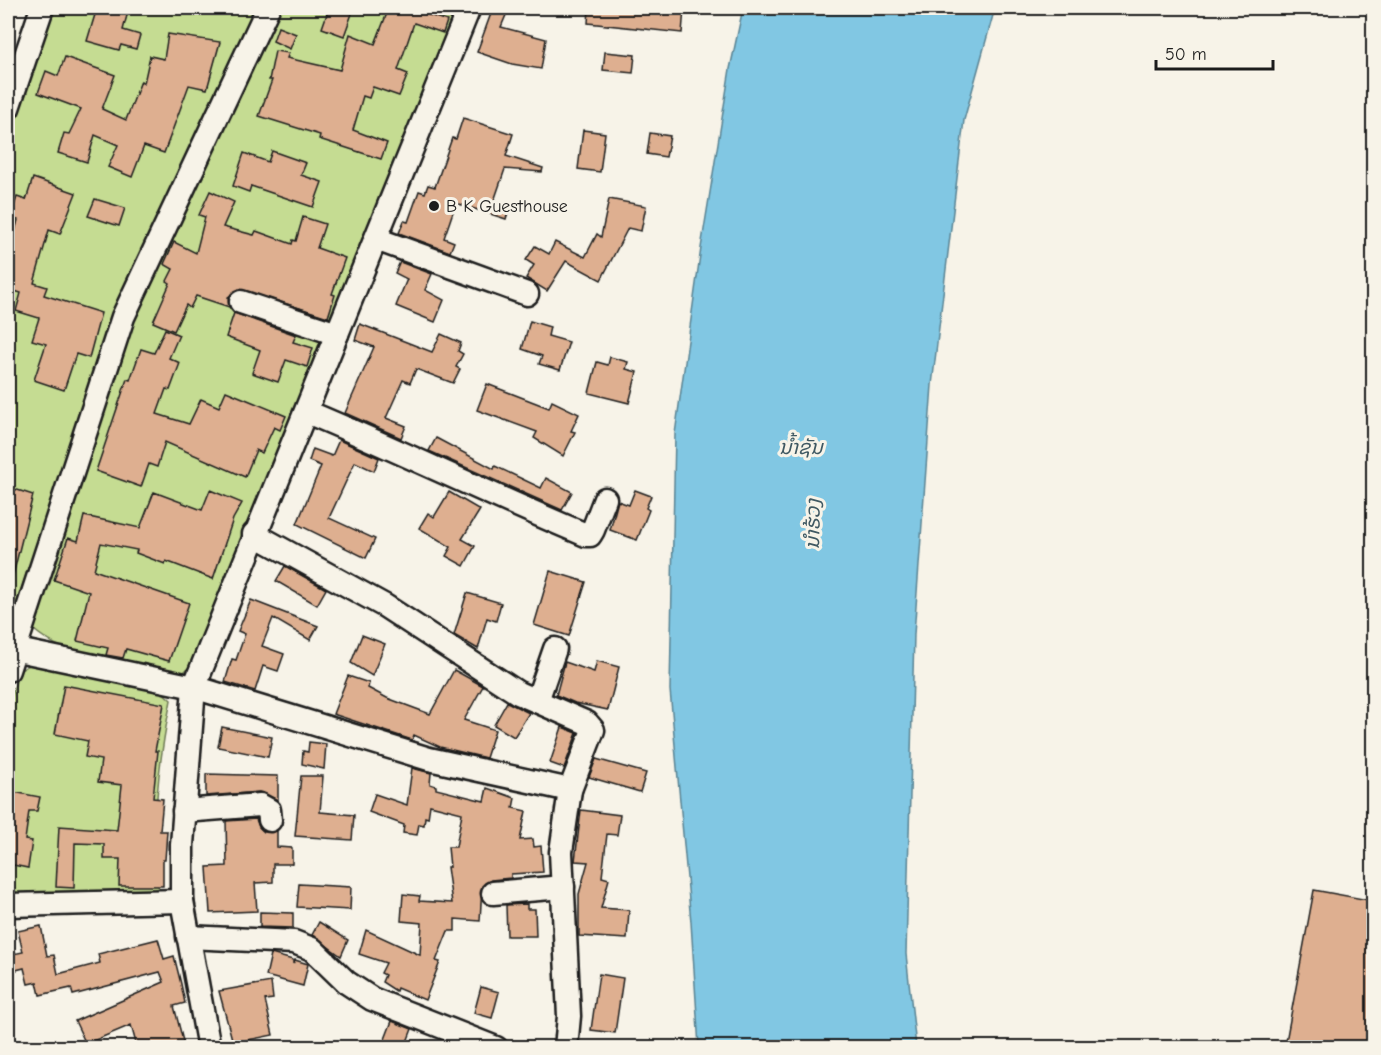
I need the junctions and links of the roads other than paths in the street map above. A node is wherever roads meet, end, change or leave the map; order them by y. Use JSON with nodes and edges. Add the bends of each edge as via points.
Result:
{"nodes":[{"id":1,"x":42,"y":8,"type":"edge"},
{"id":2,"x":268,"y":8,"type":"edge"},
{"id":3,"x":469,"y":8,"type":"edge"},
{"id":4,"x":12,"y":81,"type":"edge"},
{"id":5,"x":8,"y":108,"type":"edge"},
{"id":6,"x":376,"y":238,"type":"junction"},
{"id":7,"x":527,"y":294,"type":"dead end"},
{"id":8,"x":241,"y":302,"type":"dead end"},
{"id":9,"x":337,"y":334,"type":"junction"},
{"id":10,"x":307,"y":412,"type":"junction"},
{"id":11,"x":605,"y":500,"type":"dead end"},
{"id":12,"x":254,"y":534,"type":"junction"},
{"id":13,"x":555,"y":649,"type":"dead end"},
{"id":14,"x":10,"y":656,"type":"edge"},
{"id":15,"x":194,"y":687,"type":"junction"},
{"id":16,"x":537,"y":701,"type":"junction"},
{"id":17,"x":570,"y":790,"type":"junction"},
{"id":18,"x":184,"y":811,"type":"junction"},
{"id":19,"x":270,"y":820,"type":"dead end"},
{"id":20,"x":563,"y":887,"type":"junction"},
{"id":21,"x":494,"y":893,"type":"dead end"},
{"id":22,"x":182,"y":901,"type":"junction"},
{"id":23,"x":8,"y":905,"type":"edge"},
{"id":24,"x":188,"y":938,"type":"junction"},
{"id":25,"x":209,"y":1047,"type":"edge"},
{"id":26,"x":496,"y":1047,"type":"edge"},
{"id":27,"x":566,"y":1047,"type":"edge"}],
"edges":[{"from":1,"to":4,"type":"street"},
{"from":2,"to":14,"type":"street","via":[[123,317]]},
{"from":3,"to":6,"type":"street"},
{"from":4,"to":5,"type":"street"},
{"from":6,"to":7,"type":"street"},
{"from":6,"to":9,"type":"street"},
{"from":8,"to":9,"type":"street"},
{"from":9,"to":10,"type":"street"},
{"from":10,"to":11,"type":"street","via":[[586,535],[593,530]]},
{"from":10,"to":12,"type":"street"},
{"from":12,"to":15,"type":"street"},
{"from":12,"to":16,"type":"street","via":[[385,606],[518,693]]},
{"from":13,"to":16,"type":"street"},
{"from":14,"to":15,"type":"street"},
{"from":15,"to":17,"type":"street","via":[[429,759]]},
{"from":15,"to":18,"type":"street"},
{"from":16,"to":17,"type":"street","via":[[587,723],[593,730]]},
{"from":17,"to":20,"type":"street","via":[[561,852]]},
{"from":18,"to":19,"type":"street","via":[[260,805],[269,810]]},
{"from":18,"to":22,"type":"street"},
{"from":20,"to":21,"type":"street"},
{"from":20,"to":27,"type":"street","via":[[569,1016]]},
{"from":22,"to":23,"type":"street"},
{"from":22,"to":24,"type":"street"},
{"from":24,"to":25,"type":"street"},
{"from":24,"to":26,"type":"street","via":[[294,942],[312,949],[346,982],[372,999]]}]}
